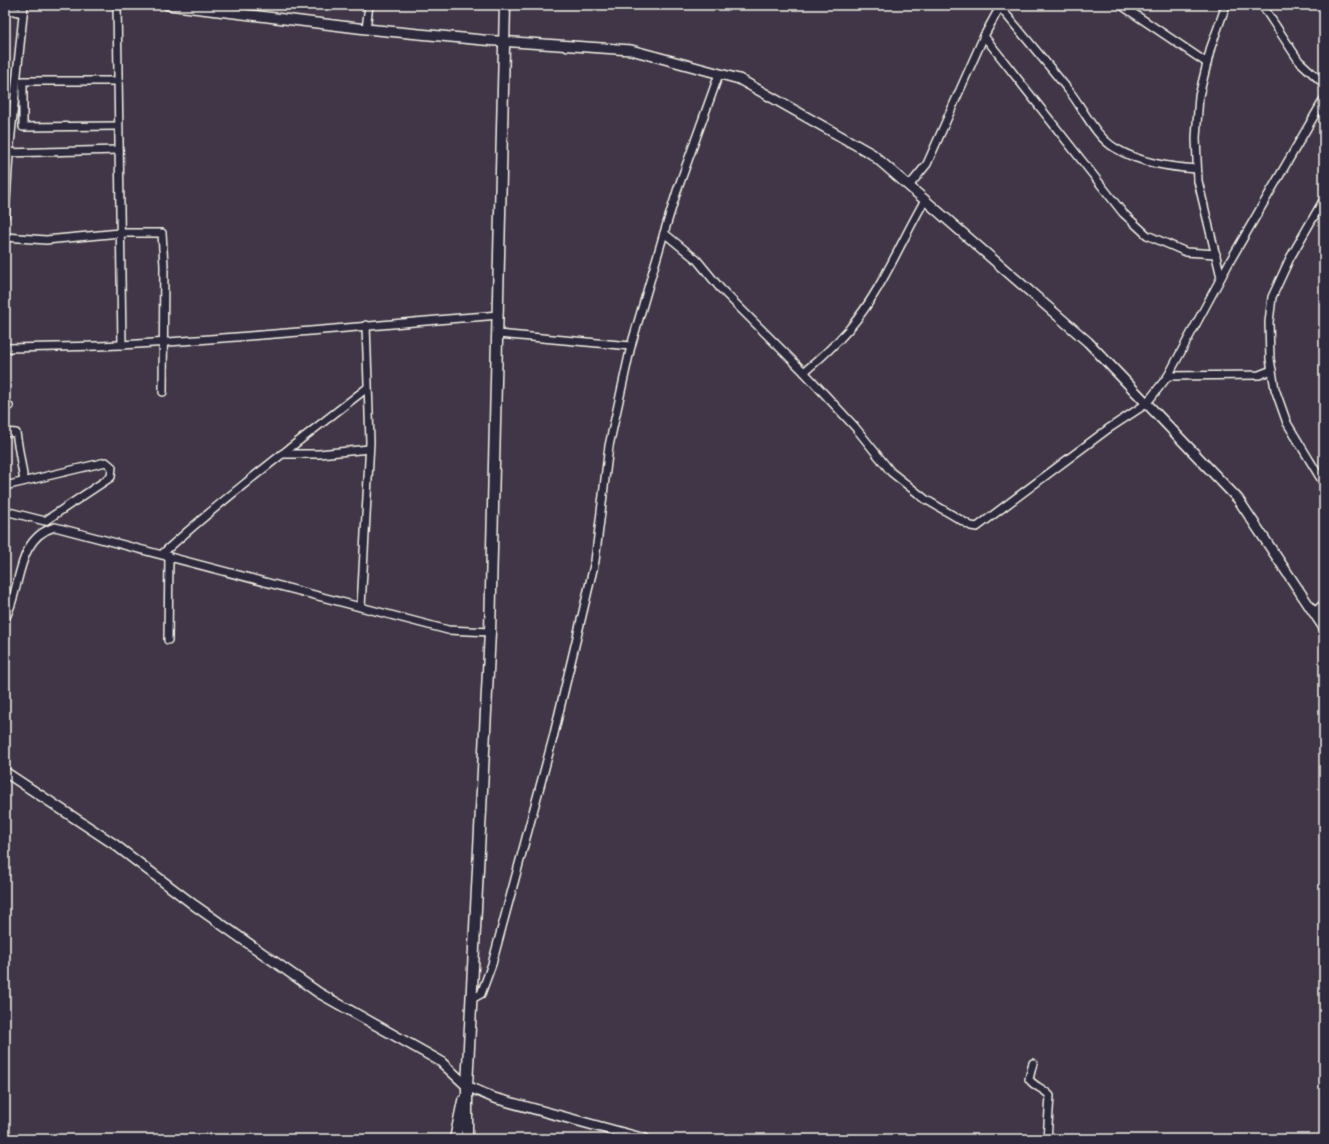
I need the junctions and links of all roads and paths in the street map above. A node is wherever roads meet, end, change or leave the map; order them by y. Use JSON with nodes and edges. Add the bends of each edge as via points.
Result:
{"nodes":[{"id":1,"x":24,"y":5,"type":"edge"},
{"id":2,"x":117,"y":5,"type":"edge"},
{"id":3,"x":168,"y":5,"type":"edge"},
{"id":4,"x":368,"y":5,"type":"edge"},
{"id":5,"x":505,"y":5,"type":"edge"},
{"id":6,"x":1121,"y":5,"type":"edge"},
{"id":7,"x":1226,"y":5,"type":"edge"},
{"id":8,"x":1262,"y":5,"type":"edge"},
{"id":9,"x":1000,"y":6,"type":"edge"},
{"id":10,"x":5,"y":9,"type":"edge"},
{"id":11,"x":23,"y":13,"type":"junction"},
{"id":12,"x":366,"y":29,"type":"junction"},
{"id":13,"x":984,"y":36,"type":"junction"},
{"id":14,"x":504,"y":42,"type":"junction"},
{"id":15,"x":1207,"y":63,"type":"junction"},
{"id":16,"x":719,"y":74,"type":"junction"},
{"id":17,"x":118,"y":81,"type":"junction"},
{"id":18,"x":1324,"y":84,"type":"edge"},
{"id":19,"x":1324,"y":99,"type":"edge"},
{"id":20,"x":118,"y":126,"type":"junction"},
{"id":21,"x":119,"y":150,"type":"junction"},
{"id":22,"x":7,"y":154,"type":"edge"},
{"id":23,"x":1197,"y":169,"type":"junction"},
{"id":24,"x":909,"y":186,"type":"junction"},
{"id":25,"x":1324,"y":199,"type":"edge"},
{"id":26,"x":925,"y":200,"type":"junction"},
{"id":27,"x":5,"y":216,"type":"edge"},
{"id":28,"x":120,"y":233,"type":"junction"},
{"id":29,"x":664,"y":233,"type":"junction"},
{"id":30,"x":5,"y":237,"type":"edge"},
{"id":31,"x":1216,"y":254,"type":"junction"},
{"id":32,"x":1221,"y":277,"type":"junction"},
{"id":33,"x":498,"y":315,"type":"junction"},
{"id":34,"x":366,"y":325,"type":"junction"},
{"id":35,"x":498,"y":334,"type":"junction"},
{"id":36,"x":165,"y":342,"type":"junction"},
{"id":37,"x":122,"y":345,"type":"junction"},
{"id":38,"x":631,"y":346,"type":"junction"},
{"id":39,"x":5,"y":348,"type":"edge"},
{"id":40,"x":1272,"y":370,"type":"junction"},
{"id":41,"x":804,"y":372,"type":"junction"},
{"id":42,"x":1168,"y":376,"type":"junction"},
{"id":43,"x":367,"y":388,"type":"junction"},
{"id":44,"x":163,"y":392,"type":"dead end"},
{"id":45,"x":1146,"y":404,"type":"junction"},
{"id":46,"x":5,"y":432,"type":"edge"},
{"id":47,"x":369,"y":449,"type":"junction"},
{"id":48,"x":282,"y":454,"type":"junction"},
{"id":49,"x":24,"y":481,"type":"junction"},
{"id":50,"x":1324,"y":484,"type":"edge"},
{"id":51,"x":5,"y":486,"type":"edge"},
{"id":52,"x":5,"y":511,"type":"edge"},
{"id":53,"x":166,"y":555,"type":"junction"},
{"id":54,"x":1324,"y":603,"type":"edge"},
{"id":55,"x":361,"y":607,"type":"junction"},
{"id":56,"x":1314,"y":613,"type":"junction"},
{"id":57,"x":5,"y":619,"type":"edge"},
{"id":58,"x":1324,"y":628,"type":"edge"},
{"id":59,"x":490,"y":632,"type":"junction"},
{"id":60,"x":168,"y":640,"type":"dead end"},
{"id":61,"x":5,"y":772,"type":"edge"},
{"id":62,"x":472,"y":999,"type":"junction"},
{"id":63,"x":1033,"y":1063,"type":"dead end"},
{"id":64,"x":467,"y":1086,"type":"junction"},
{"id":65,"x":455,"y":1139,"type":"edge"},
{"id":66,"x":467,"y":1139,"type":"edge"},
{"id":67,"x":645,"y":1139,"type":"edge"},
{"id":68,"x":1047,"y":1139,"type":"edge"}],
"edges":[{"from":1,"to":11,"type":"street"},
{"from":2,"to":17,"type":"street"},
{"from":3,"to":12,"type":"street"},
{"from":4,"to":12,"type":"street"},
{"from":5,"to":14,"type":"main road"},
{"from":6,"to":15,"type":"street"},
{"from":7,"to":15,"type":"street"},
{"from":8,"to":18,"type":"street","via":[[1299,62]]},
{"from":9,"to":13,"type":"street"},
{"from":9,"to":23,"type":"street","via":[[1070,92],[1100,135],[1114,148],[1169,168]]},
{"from":10,"to":11,"type":"street"},
{"from":11,"to":22,"type":"street"},
{"from":12,"to":14,"type":"street"},
{"from":13,"to":24,"type":"street","via":[[927,164]]},
{"from":13,"to":31,"type":"street","via":[[1123,213],[1147,234],[1186,252]]},
{"from":14,"to":16,"type":"street","via":[[631,50]]},
{"from":14,"to":33,"type":"main road"},
{"from":15,"to":23,"type":"street","via":[[1199,96]]},
{"from":16,"to":24,"type":"street","via":[[739,79],[872,154]]},
{"from":16,"to":29,"type":"street"},
{"from":17,"to":20,"type":"street"},
{"from":17,"to":20,"type":"street","via":[[23,81],[23,127]]},
{"from":19,"to":32,"type":"street"},
{"from":20,"to":21,"type":"street"},
{"from":21,"to":22,"type":"street"},
{"from":21,"to":28,"type":"street"},
{"from":22,"to":27,"type":"street"},
{"from":23,"to":31,"type":"street"},
{"from":24,"to":26,"type":"street"},
{"from":25,"to":40,"type":"street","via":[[1290,258],[1272,297],[1269,322]]},
{"from":26,"to":41,"type":"street","via":[[867,304],[849,329]]},
{"from":26,"to":45,"type":"street","via":[[1088,342]]},
{"from":28,"to":30,"type":"street","via":[[46,240]]},
{"from":28,"to":36,"type":"street","via":[[162,233]]},
{"from":28,"to":37,"type":"street"},
{"from":29,"to":38,"type":"street"},
{"from":29,"to":41,"type":"street","via":[[697,260],[720,288]]},
{"from":31,"to":32,"type":"street"},
{"from":32,"to":42,"type":"street"},
{"from":33,"to":34,"type":"street"},
{"from":33,"to":35,"type":"main road"},
{"from":34,"to":36,"type":"street"},
{"from":34,"to":43,"type":"street"},
{"from":35,"to":38,"type":"street"},
{"from":35,"to":59,"type":"main road"},
{"from":36,"to":37,"type":"street"},
{"from":36,"to":44,"type":"street"},
{"from":37,"to":39,"type":"street"},
{"from":38,"to":62,"type":"street","via":[[609,446],[595,561],[553,738],[492,964],[481,994]]},
{"from":40,"to":42,"type":"street","via":[[1259,375]]},
{"from":40,"to":50,"type":"street","via":[[1275,389],[1287,423]]},
{"from":41,"to":45,"type":"street","via":[[855,427],[891,472],[925,499],[971,526],[978,526]]},
{"from":42,"to":45,"type":"street"},
{"from":43,"to":47,"type":"street"},
{"from":43,"to":48,"type":"street"},
{"from":45,"to":56,"type":"street","via":[[1238,499]]},
{"from":46,"to":49,"type":"street","via":[[16,433]]},
{"from":47,"to":48,"type":"street","via":[[319,454]]},
{"from":47,"to":55,"type":"street"},
{"from":48,"to":53,"type":"street","via":[[201,519]]},
{"from":49,"to":51,"type":"street"},
{"from":49,"to":52,"type":"street","via":[[106,462],[112,467],[111,478],[45,521]]},
{"from":53,"to":55,"type":"street"},
{"from":53,"to":57,"type":"street","via":[[55,527],[49,528],[38,534],[29,548]]},
{"from":53,"to":60,"type":"street"},
{"from":54,"to":56,"type":"street"},
{"from":55,"to":59,"type":"street","via":[[448,630]]},
{"from":56,"to":58,"type":"street"},
{"from":59,"to":62,"type":"main road"},
{"from":61,"to":64,"type":"street","via":[[114,844],[194,905],[319,993],[440,1061]]},
{"from":62,"to":64,"type":"main road"},
{"from":63,"to":68,"type":"street","via":[[1029,1079],[1050,1096]]},
{"from":64,"to":65,"type":"main road"},
{"from":64,"to":66,"type":"main road"},
{"from":64,"to":67,"type":"street","via":[[494,1098]]}]}
